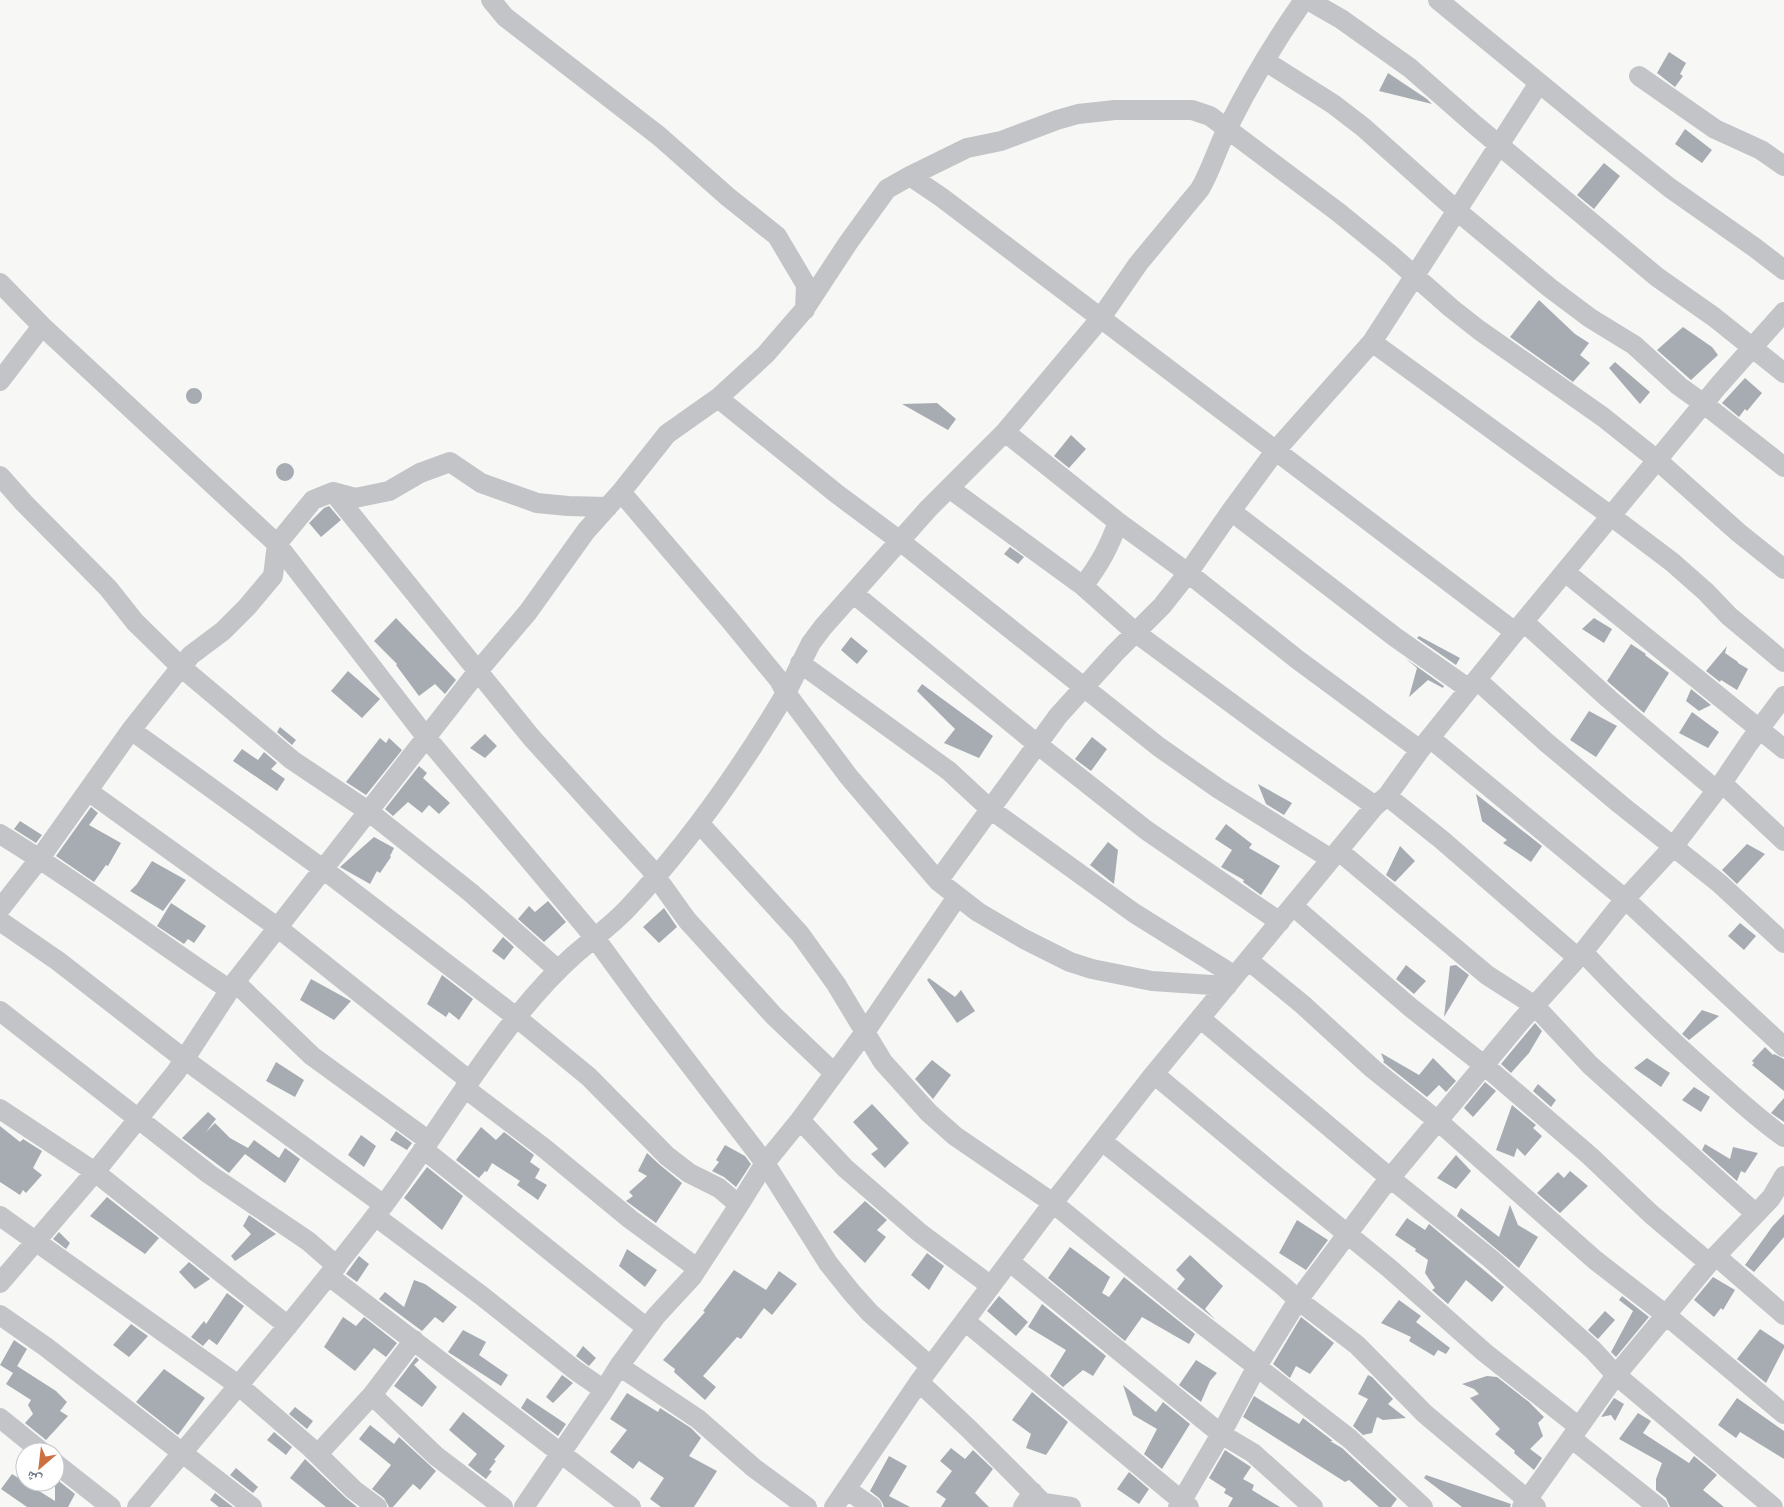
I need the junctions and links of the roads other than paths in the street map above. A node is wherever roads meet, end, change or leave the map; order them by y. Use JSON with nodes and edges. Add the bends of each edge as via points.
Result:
{"nodes":[{"id":1,"x":490,"y":0,"type":"edge"},
{"id":2,"x":1306,"y":0,"type":"edge"},
{"id":3,"x":1438,"y":0,"type":"edge"},
{"id":4,"x":1265,"y":61,"type":"junction"},
{"id":5,"x":1638,"y":76,"type":"dead end"},
{"id":6,"x":1539,"y":83,"type":"junction"},
{"id":7,"x":1227,"y":129,"type":"junction"},
{"id":8,"x":1500,"y":146,"type":"junction"},
{"id":9,"x":1784,"y":166,"type":"edge"},
{"id":10,"x":910,"y":176,"type":"junction"},
{"id":11,"x":1456,"y":210,"type":"junction"},
{"id":12,"x":1784,"y":270,"type":"edge"},
{"id":13,"x":1416,"y":276,"type":"junction"},
{"id":14,"x":0,"y":283,"type":"edge"},
{"id":15,"x":804,"y":310,"type":"junction"},
{"id":16,"x":1784,"y":312,"type":"edge"},
{"id":17,"x":1100,"y":319,"type":"junction"},
{"id":18,"x":42,"y":326,"type":"junction"},
{"id":19,"x":1372,"y":342,"type":"junction"},
{"id":20,"x":1753,"y":348,"type":"junction"},
{"id":21,"x":1784,"y":373,"type":"edge"},
{"id":22,"x":0,"y":381,"type":"edge"},
{"id":23,"x":718,"y":398,"type":"junction"},
{"id":24,"x":1704,"y":404,"type":"junction"},
{"id":25,"x":1005,"y":432,"type":"junction"},
{"id":26,"x":1276,"y":450,"type":"junction"},
{"id":27,"x":1657,"y":460,"type":"junction"},
{"id":28,"x":1784,"y":466,"type":"edge"},
{"id":29,"x":0,"y":476,"type":"edge"},
{"id":30,"x":949,"y":488,"type":"junction"},
{"id":31,"x":332,"y":492,"type":"junction"},
{"id":32,"x":615,"y":499,"type":"junction"},
{"id":33,"x":1231,"y":511,"type":"junction"},
{"id":34,"x":1611,"y":516,"type":"junction"},
{"id":35,"x":1118,"y":522,"type":"junction"},
{"id":36,"x":900,"y":541,"type":"junction"},
{"id":37,"x":277,"y":544,"type":"junction"},
{"id":38,"x":1784,"y":569,"type":"edge"},
{"id":39,"x":1566,"y":572,"type":"junction"},
{"id":40,"x":1188,"y":573,"type":"junction"},
{"id":41,"x":1084,"y":586,"type":"junction"},
{"id":42,"x":854,"y":594,"type":"junction"},
{"id":43,"x":1520,"y":627,"type":"junction"},
{"id":44,"x":1136,"y":633,"type":"junction"},
{"id":45,"x":1784,"y":662,"type":"edge"},
{"id":46,"x":800,"y":663,"type":"junction"},
{"id":47,"x":181,"y":667,"type":"junction"},
{"id":48,"x":478,"y":671,"type":"junction"},
{"id":49,"x":1473,"y":684,"type":"junction"},
{"id":50,"x":1084,"y":687,"type":"junction"},
{"id":51,"x":786,"y":693,"type":"junction"},
{"id":52,"x":1784,"y":696,"type":"edge"},
{"id":53,"x":1760,"y":728,"type":"junction"},
{"id":54,"x":131,"y":730,"type":"junction"},
{"id":55,"x":426,"y":737,"type":"junction"},
{"id":56,"x":1037,"y":744,"type":"junction"},
{"id":57,"x":1425,"y":744,"type":"junction"},
{"id":58,"x":1784,"y":749,"type":"edge"},
{"id":59,"x":1719,"y":787,"type":"junction"},
{"id":60,"x":88,"y":791,"type":"junction"},
{"id":61,"x":1381,"y":801,"type":"junction"},
{"id":62,"x":990,"y":809,"type":"junction"},
{"id":63,"x":368,"y":811,"type":"junction"},
{"id":64,"x":700,"y":824,"type":"junction"},
{"id":65,"x":0,"y":834,"type":"edge"},
{"id":66,"x":1784,"y":841,"type":"edge"},
{"id":67,"x":1673,"y":847,"type":"junction"},
{"id":68,"x":1335,"y":855,"type":"junction"},
{"id":69,"x":40,"y":858,"type":"junction"},
{"id":70,"x":323,"y":869,"type":"junction"},
{"id":71,"x":656,"y":877,"type":"junction"},
{"id":72,"x":938,"y":881,"type":"junction"},
{"id":73,"x":956,"y":896,"type":"junction"},
{"id":74,"x":1625,"y":899,"type":"junction"},
{"id":75,"x":1293,"y":906,"type":"junction"},
{"id":76,"x":0,"y":909,"type":"edge"},
{"id":77,"x":0,"y":921,"type":"edge"},
{"id":78,"x":1280,"y":922,"type":"junction"},
{"id":79,"x":277,"y":927,"type":"junction"},
{"id":80,"x":595,"y":938,"type":"junction"},
{"id":81,"x":1784,"y":943,"type":"edge"},
{"id":82,"x":1580,"y":955,"type":"junction"},
{"id":83,"x":1248,"y":960,"type":"junction"},
{"id":84,"x":558,"y":970,"type":"junction"},
{"id":85,"x":1231,"y":981,"type":"junction"},
{"id":86,"x":233,"y":986,"type":"junction"},
{"id":87,"x":1535,"y":1006,"type":"junction"},
{"id":88,"x":0,"y":1011,"type":"edge"},
{"id":89,"x":516,"y":1018,"type":"junction"},
{"id":90,"x":1200,"y":1018,"type":"junction"},
{"id":91,"x":865,"y":1032,"type":"junction"},
{"id":92,"x":1784,"y":1047,"type":"edge"},
{"id":93,"x":184,"y":1059,"type":"junction"},
{"id":94,"x":1484,"y":1066,"type":"junction"},
{"id":95,"x":834,"y":1074,"type":"junction"},
{"id":96,"x":1154,"y":1074,"type":"junction"},
{"id":97,"x":468,"y":1085,"type":"junction"},
{"id":98,"x":0,"y":1109,"type":"edge"},
{"id":99,"x":139,"y":1117,"type":"junction"},
{"id":100,"x":800,"y":1120,"type":"junction"},
{"id":101,"x":1438,"y":1121,"type":"junction"},
{"id":102,"x":1784,"y":1137,"type":"edge"},
{"id":103,"x":1102,"y":1141,"type":"junction"},
{"id":104,"x":426,"y":1145,"type":"junction"},
{"id":105,"x":765,"y":1163,"type":"junction"},
{"id":106,"x":95,"y":1172,"type":"junction"},
{"id":107,"x":1784,"y":1176,"type":"edge"},
{"id":108,"x":1390,"y":1178,"type":"junction"},
{"id":109,"x":1053,"y":1203,"type":"junction"},
{"id":110,"x":1777,"y":1204,"type":"edge"},
{"id":111,"x":739,"y":1205,"type":"junction"},
{"id":112,"x":379,"y":1211,"type":"junction"},
{"id":113,"x":1756,"y":1214,"type":"junction"},
{"id":114,"x":0,"y":1216,"type":"edge"},
{"id":115,"x":1348,"y":1234,"type":"junction"},
{"id":116,"x":36,"y":1241,"type":"junction"},
{"id":117,"x":1713,"y":1260,"type":"junction"},
{"id":118,"x":1010,"y":1262,"type":"junction"},
{"id":119,"x":697,"y":1268,"type":"junction"},
{"id":120,"x":333,"y":1270,"type":"junction"},
{"id":121,"x":0,"y":1283,"type":"edge"},
{"id":122,"x":991,"y":1286,"type":"junction"},
{"id":123,"x":1298,"y":1300,"type":"junction"},
{"id":124,"x":0,"y":1315,"type":"edge"},
{"id":125,"x":1784,"y":1315,"type":"edge"},
{"id":126,"x":1666,"y":1316,"type":"junction"},
{"id":127,"x":965,"y":1321,"type":"junction"},
{"id":128,"x":288,"y":1326,"type":"junction"},
{"id":129,"x":647,"y":1328,"type":"junction"},
{"id":130,"x":414,"y":1340,"type":"junction"},
{"id":131,"x":619,"y":1366,"type":"junction"},
{"id":132,"x":1256,"y":1368,"type":"junction"},
{"id":133,"x":925,"y":1374,"type":"junction"},
{"id":134,"x":1616,"y":1375,"type":"junction"},
{"id":135,"x":238,"y":1385,"type":"junction"},
{"id":136,"x":604,"y":1390,"type":"junction"},
{"id":137,"x":372,"y":1395,"type":"junction"},
{"id":138,"x":1784,"y":1414,"type":"edge"},
{"id":139,"x":0,"y":1418,"type":"edge"},
{"id":140,"x":1575,"y":1433,"type":"junction"},
{"id":141,"x":1221,"y":1434,"type":"junction"},
{"id":142,"x":30,"y":1442,"type":"edge"},
{"id":143,"x":561,"y":1453,"type":"junction"},
{"id":144,"x":182,"y":1454,"type":"junction"},
{"id":145,"x":318,"y":1454,"type":"junction"},
{"id":146,"x":65,"y":1471,"type":"edge"},
{"id":147,"x":846,"y":1489,"type":"junction"},
{"id":148,"x":1037,"y":1502,"type":"edge"},
{"id":149,"x":1528,"y":1504,"type":"edge"},
{"id":150,"x":1183,"y":1505,"type":"edge"},
{"id":151,"x":111,"y":1507,"type":"edge"},
{"id":152,"x":137,"y":1507,"type":"edge"},
{"id":153,"x":252,"y":1507,"type":"edge"},
{"id":154,"x":377,"y":1507,"type":"edge"},
{"id":155,"x":503,"y":1507,"type":"edge"},
{"id":156,"x":524,"y":1507,"type":"edge"},
{"id":157,"x":631,"y":1507,"type":"edge"},
{"id":158,"x":807,"y":1507,"type":"edge"},
{"id":159,"x":834,"y":1507,"type":"edge"},
{"id":160,"x":872,"y":1507,"type":"edge"},
{"id":161,"x":1071,"y":1507,"type":"edge"},
{"id":162,"x":1313,"y":1507,"type":"edge"},
{"id":163,"x":1423,"y":1507,"type":"edge"},
{"id":164,"x":1658,"y":1507,"type":"edge"},
{"id":165,"x":1773,"y":1507,"type":"edge"}],
"edges":[{"from":1,"to":15,"type":"street","via":[[505,17],[651,130],[777,236],[806,285]]},
{"from":2,"to":4,"type":"street"},
{"from":2,"to":8,"type":"street","via":[[1341,19],[1398,59]]},
{"from":3,"to":6,"type":"street"},
{"from":4,"to":7,"type":"street"},
{"from":4,"to":11,"type":"street","via":[[1363,127]]},
{"from":5,"to":9,"type":"street","via":[[1715,129],[1761,150]]},
{"from":6,"to":8,"type":"street"},
{"from":6,"to":12,"type":"street","via":[[1670,188]]},
{"from":7,"to":10,"type":"street","via":[[1210,116],[1192,110],[1115,110],[1078,114],[1001,141],[967,148]]},
{"from":7,"to":13,"type":"street","via":[[1338,212]]},
{"from":7,"to":17,"type":"street","via":[[1200,189],[1138,264]]},
{"from":8,"to":11,"type":"street"},
{"from":8,"to":20,"type":"street","via":[[1657,277]]},
{"from":10,"to":15,"type":"street","via":[[887,189]]},
{"from":10,"to":17,"type":"street"},
{"from":11,"to":13,"type":"street"},
{"from":11,"to":24,"type":"street","via":[[1550,288],[1634,345]]},
{"from":13,"to":19,"type":"street"},
{"from":13,"to":27,"type":"street","via":[[1451,308],[1603,417]]},
{"from":14,"to":18,"type":"street"},
{"from":15,"to":23,"type":"street","via":[[766,354]]},
{"from":16,"to":20,"type":"street"},
{"from":17,"to":25,"type":"street"},
{"from":17,"to":26,"type":"street"},
{"from":18,"to":22,"type":"street"},
{"from":18,"to":37,"type":"street"},
{"from":19,"to":26,"type":"street"},
{"from":19,"to":34,"type":"street"},
{"from":20,"to":21,"type":"street"},
{"from":20,"to":24,"type":"street"},
{"from":23,"to":32,"type":"street","via":[[667,434]]},
{"from":23,"to":36,"type":"street"},
{"from":24,"to":27,"type":"street"},
{"from":24,"to":28,"type":"street"},
{"from":25,"to":30,"type":"street"},
{"from":25,"to":35,"type":"street"},
{"from":26,"to":33,"type":"street"},
{"from":26,"to":43,"type":"street"},
{"from":27,"to":34,"type":"street"},
{"from":27,"to":38,"type":"street"},
{"from":29,"to":47,"type":"street"},
{"from":30,"to":36,"type":"street"},
{"from":30,"to":41,"type":"street"},
{"from":31,"to":32,"type":"street","via":[[355,498],[389,491],[420,473],[450,462],[480,483],[537,502],[568,506]]},
{"from":31,"to":37,"type":"street","via":[[313,500]]},
{"from":31,"to":48,"type":"street"},
{"from":32,"to":48,"type":"street","via":[[572,548],[528,612]]},
{"from":32,"to":51,"type":"street","via":[[735,627]]},
{"from":33,"to":40,"type":"street"},
{"from":33,"to":49,"type":"street","via":[[1395,636]]},
{"from":34,"to":39,"type":"street"},
{"from":34,"to":45,"type":"street","via":[[1690,577],[1729,616]]},
{"from":35,"to":40,"type":"street"},
{"from":35,"to":41,"type":"street","via":[[1109,547]]},
{"from":36,"to":42,"type":"street"},
{"from":36,"to":50,"type":"street"},
{"from":37,"to":47,"type":"street","via":[[273,576],[247,608]]},
{"from":37,"to":55,"type":"street"},
{"from":39,"to":43,"type":"street"},
{"from":39,"to":53,"type":"street"},
{"from":40,"to":44,"type":"street"},
{"from":40,"to":57,"type":"street","via":[[1298,660]]},
{"from":41,"to":44,"type":"street"},
{"from":42,"to":46,"type":"street","via":[[823,627]]},
{"from":42,"to":56,"type":"street"},
{"from":43,"to":49,"type":"street"},
{"from":43,"to":59,"type":"street"},
{"from":44,"to":50,"type":"street"},
{"from":44,"to":61,"type":"street"},
{"from":46,"to":51,"type":"street"},
{"from":46,"to":62,"type":"street","via":[[948,771]]},
{"from":47,"to":54,"type":"street"},
{"from":47,"to":63,"type":"street","via":[[292,760]]},
{"from":48,"to":55,"type":"street"},
{"from":48,"to":71,"type":"street","via":[[531,737]]},
{"from":49,"to":57,"type":"street"},
{"from":49,"to":67,"type":"street"},
{"from":50,"to":56,"type":"street"},
{"from":50,"to":68,"type":"street","via":[[1159,747],[1219,789]]},
{"from":51,"to":64,"type":"street"},
{"from":51,"to":72,"type":"street","via":[[849,777]]},
{"from":52,"to":53,"type":"street"},
{"from":53,"to":58,"type":"street"},
{"from":53,"to":59,"type":"street"},
{"from":54,"to":60,"type":"street"},
{"from":54,"to":70,"type":"street"},
{"from":55,"to":63,"type":"street"},
{"from":55,"to":80,"type":"street"},
{"from":56,"to":62,"type":"street"},
{"from":56,"to":78,"type":"street","via":[[1146,830]]},
{"from":57,"to":61,"type":"street"},
{"from":57,"to":74,"type":"street"},
{"from":59,"to":66,"type":"street"},
{"from":59,"to":67,"type":"street"},
{"from":60,"to":69,"type":"street"},
{"from":60,"to":79,"type":"street"},
{"from":61,"to":68,"type":"street"},
{"from":61,"to":82,"type":"street","via":[[1442,840]]},
{"from":62,"to":72,"type":"street"},
{"from":62,"to":85,"type":"street"},
{"from":63,"to":70,"type":"street"},
{"from":63,"to":84,"type":"street","via":[[470,892]]},
{"from":64,"to":71,"type":"street"},
{"from":64,"to":91,"type":"street","via":[[800,934]]},
{"from":65,"to":69,"type":"street"},
{"from":67,"to":74,"type":"street"},
{"from":67,"to":81,"type":"street","via":[[1719,883]]},
{"from":68,"to":75,"type":"street"},
{"from":68,"to":87,"type":"street","via":[[1487,975]]},
{"from":69,"to":76,"type":"street"},
{"from":69,"to":86,"type":"street","via":[[180,957]]},
{"from":70,"to":79,"type":"street"},
{"from":70,"to":89,"type":"street"},
{"from":71,"to":80,"type":"street"},
{"from":71,"to":95,"type":"street","via":[[687,920],[774,1016]]},
{"from":72,"to":73,"type":"street"},
{"from":73,"to":85,"type":"street","via":[[1024,939],[1092,969],[1152,981]]},
{"from":73,"to":91,"type":"street"},
{"from":74,"to":82,"type":"street"},
{"from":74,"to":92,"type":"street"},
{"from":75,"to":78,"type":"street"},
{"from":75,"to":94,"type":"street"},
{"from":77,"to":93,"type":"street","via":[[58,961]]},
{"from":78,"to":83,"type":"street"},
{"from":79,"to":86,"type":"street"},
{"from":79,"to":97,"type":"street"},
{"from":80,"to":84,"type":"street"},
{"from":80,"to":105,"type":"street"},
{"from":82,"to":87,"type":"street"},
{"from":82,"to":102,"type":"street","via":[[1749,1111]]},
{"from":83,"to":85,"type":"street"},
{"from":83,"to":101,"type":"street"},
{"from":84,"to":89,"type":"street"},
{"from":85,"to":90,"type":"street"},
{"from":86,"to":93,"type":"street"},
{"from":86,"to":104,"type":"street","via":[[312,1056]]},
{"from":87,"to":94,"type":"street"},
{"from":87,"to":113,"type":"street","via":[[1590,1065]]},
{"from":88,"to":99,"type":"street"},
{"from":89,"to":97,"type":"street"},
{"from":89,"to":111,"type":"street","via":[[589,1077],[667,1156],[689,1173],[719,1188]]},
{"from":90,"to":96,"type":"street"},
{"from":90,"to":108,"type":"street"},
{"from":91,"to":95,"type":"street"},
{"from":91,"to":109,"type":"street","via":[[883,1062],[955,1136]]},
{"from":93,"to":99,"type":"street"},
{"from":93,"to":112,"type":"street"},
{"from":94,"to":101,"type":"street"},
{"from":94,"to":117,"type":"street","via":[[1590,1156],[1651,1214]]},
{"from":95,"to":100,"type":"street"},
{"from":96,"to":103,"type":"street"},
{"from":96,"to":115,"type":"street"},
{"from":97,"to":104,"type":"street"},
{"from":97,"to":119,"type":"street","via":[[630,1219]]},
{"from":98,"to":106,"type":"street"},
{"from":99,"to":106,"type":"street"},
{"from":99,"to":120,"type":"street","via":[[209,1174],[308,1241]]},
{"from":100,"to":105,"type":"street"},
{"from":100,"to":122,"type":"street","via":[[845,1168],[905,1220]]},
{"from":101,"to":108,"type":"street"},
{"from":101,"to":126,"type":"street","via":[[1595,1260]]},
{"from":103,"to":109,"type":"street"},
{"from":103,"to":123,"type":"street"},
{"from":104,"to":112,"type":"street"},
{"from":104,"to":129,"type":"street","via":[[580,1276]]},
{"from":105,"to":111,"type":"street"},
{"from":105,"to":133,"type":"street","via":[[828,1263]]},
{"from":106,"to":116,"type":"street"},
{"from":106,"to":128,"type":"street"},
{"from":107,"to":110,"type":"street"},
{"from":108,"to":115,"type":"street"},
{"from":108,"to":134,"type":"street","via":[[1491,1259],[1593,1350]]},
{"from":109,"to":118,"type":"street"},
{"from":109,"to":132,"type":"street"},
{"from":110,"to":113,"type":"street"},
{"from":111,"to":119,"type":"street"},
{"from":112,"to":120,"type":"street"},
{"from":112,"to":136,"type":"street"},
{"from":113,"to":117,"type":"street"},
{"from":114,"to":116,"type":"street"},
{"from":115,"to":123,"type":"street"},
{"from":115,"to":140,"type":"street"},
{"from":116,"to":121,"type":"street"},
{"from":116,"to":135,"type":"street"},
{"from":117,"to":125,"type":"street"},
{"from":117,"to":126,"type":"street"},
{"from":118,"to":122,"type":"street"},
{"from":118,"to":141,"type":"street"},
{"from":119,"to":129,"type":"street"},
{"from":120,"to":128,"type":"street"},
{"from":120,"to":130,"type":"street"},
{"from":122,"to":127,"type":"street"},
{"from":123,"to":132,"type":"street"},
{"from":123,"to":149,"type":"street","via":[[1357,1345],[1425,1414]]},
{"from":124,"to":144,"type":"street"},
{"from":126,"to":134,"type":"street"},
{"from":126,"to":138,"type":"street"},
{"from":127,"to":133,"type":"street"},
{"from":127,"to":150,"type":"street","via":[[1053,1392]]},
{"from":128,"to":135,"type":"street"},
{"from":129,"to":131,"type":"street"},
{"from":130,"to":137,"type":"street"},
{"from":130,"to":143,"type":"street"},
{"from":131,"to":136,"type":"street"},
{"from":131,"to":158,"type":"street","via":[[698,1419],[754,1468]]},
{"from":132,"to":141,"type":"street"},
{"from":132,"to":163,"type":"street","via":[[1350,1439]]},
{"from":133,"to":147,"type":"street"},
{"from":133,"to":148,"type":"street"},
{"from":134,"to":140,"type":"street"},
{"from":134,"to":165,"type":"street"},
{"from":135,"to":144,"type":"street"},
{"from":135,"to":145,"type":"street"},
{"from":136,"to":143,"type":"street"},
{"from":137,"to":145,"type":"street"},
{"from":137,"to":155,"type":"street","via":[[436,1456]]},
{"from":139,"to":142,"type":"street"},
{"from":140,"to":149,"type":"street"},
{"from":140,"to":164,"type":"street"},
{"from":141,"to":150,"type":"street"},
{"from":141,"to":162,"type":"street","via":[[1253,1453]]},
{"from":143,"to":156,"type":"street"},
{"from":143,"to":157,"type":"street"},
{"from":144,"to":152,"type":"street"},
{"from":144,"to":153,"type":"street"},
{"from":145,"to":154,"type":"street","via":[[354,1490]]},
{"from":146,"to":151,"type":"street"},
{"from":147,"to":159,"type":"street"},
{"from":147,"to":160,"type":"street"},
{"from":148,"to":161,"type":"street"}]}
